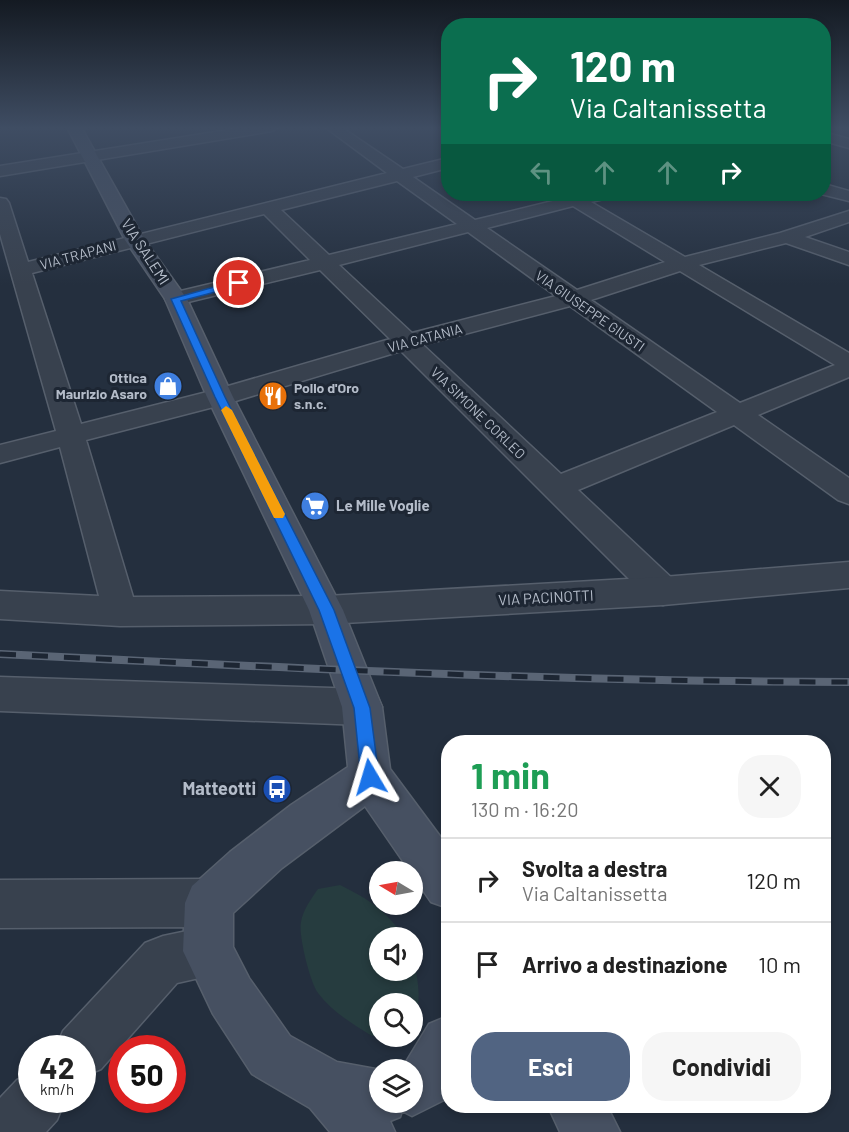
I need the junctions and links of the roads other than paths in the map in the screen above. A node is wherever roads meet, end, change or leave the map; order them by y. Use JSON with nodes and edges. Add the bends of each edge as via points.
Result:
{"nodes":[{"id":1,"x":102,"y":180,"type":"edge"},
{"id":2,"x":384,"y":180,"type":"edge"},
{"id":3,"x":405,"y":180,"type":"edge"},
{"id":4,"x":831,"y":191,"type":"edge"},
{"id":5,"x":849,"y":196,"type":"edge"},
{"id":6,"x":555,"y":201,"type":"edge"},
{"id":7,"x":576,"y":201,"type":"edge"},
{"id":8,"x":0,"y":203,"type":"edge"},
{"id":9,"x":268,"y":208,"type":"junction"},
{"id":10,"x":849,"y":216,"type":"edge"},
{"id":11,"x":471,"y":226,"type":"junction"},
{"id":12,"x":787,"y":237,"type":"junction"},
{"id":13,"x":135,"y":240,"type":"junction"},
{"id":14,"x":849,"y":259,"type":"edge"},
{"id":15,"x":324,"y":261,"type":"junction"},
{"id":16,"x":680,"y":264,"type":"junction"},
{"id":17,"x":21,"y":270,"type":"junction"},
{"id":18,"x":571,"y":298,"type":"junction"},
{"id":19,"x":176,"y":299,"type":"junction"},
{"id":20,"x":406,"y":342,"type":"junction"},
{"id":21,"x":849,"y":366,"type":"edge"},
{"id":22,"x":220,"y":397,"type":"junction"},
{"id":23,"x":737,"y":414,"type":"junction"},
{"id":24,"x":71,"y":435,"type":"junction"},
{"id":25,"x":0,"y":454,"type":"edge"},
{"id":26,"x":555,"y":488,"type":"junction"},
{"id":27,"x":849,"y":493,"type":"edge"},
{"id":28,"x":849,"y":575,"type":"edge"},
{"id":29,"x":663,"y":591,"type":"junction"},
{"id":30,"x":0,"y":605,"type":"edge"},
{"id":31,"x":326,"y":610,"type":"junction"},
{"id":32,"x":120,"y":612,"type":"junction"},
{"id":33,"x":0,"y":694,"type":"edge"},
{"id":34,"x":362,"y":708,"type":"junction"},
{"id":35,"x":370,"y":777,"type":"junction"},
{"id":36,"x":441,"y":875,"type":"edge"},
{"id":37,"x":0,"y":904,"type":"edge"},
{"id":38,"x":208,"y":927,"type":"junction"},
{"id":39,"x":96,"y":1035,"type":"edge"},
{"id":40,"x":441,"y":1055,"type":"edge"},
{"id":41,"x":423,"y":1082,"type":"edge"},
{"id":42,"x":355,"y":1093,"type":"edge"},
{"id":43,"x":25,"y":1113,"type":"edge"},
{"id":44,"x":580,"y":1113,"type":"edge"},
{"id":45,"x":7,"y":1132,"type":"edge"},
{"id":46,"x":366,"y":1132,"type":"edge"},
{"id":47,"x":591,"y":1132,"type":"edge"}],
"edges":[{"from":1,"to":13,"type":"main road","name":"VIA SALEMI"},
{"from":2,"to":9,"type":"street","name":"VIA TRAPANI"},
{"from":3,"to":11,"type":"street","name":"VIA GIUSEPPE GIUSTI"},
{"from":4,"to":5,"type":"street"},
{"from":6,"to":11,"type":"street"},
{"from":7,"to":16,"type":"street"},
{"from":8,"to":17,"type":"street"},
{"from":9,"to":13,"type":"street","name":"VIA TRAPANI"},
{"from":9,"to":15,"type":"street","name":"VIA SIMONE CORLEO"},
{"from":10,"to":12,"type":"street","name":"VIA CATANIA"},
{"from":11,"to":15,"type":"street"},
{"from":11,"to":18,"type":"street","name":"VIA GIUSEPPE GIUSTI"},
{"from":12,"to":14,"type":"street"},
{"from":12,"to":16,"type":"street","name":"VIA CATANIA"},
{"from":13,"to":17,"type":"street","name":"VIA TRAPANI"},
{"from":13,"to":19,"type":"main road","name":"VIA SALEMI"},
{"from":15,"to":19,"type":"street"},
{"from":15,"to":20,"type":"street","name":"VIA SIMONE CORLEO"},
{"from":16,"to":18,"type":"street","name":"VIA CATANIA"},
{"from":16,"to":21,"type":"street"},
{"from":17,"to":24,"type":"street"},
{"from":18,"to":20,"type":"street","name":"VIA CATANIA"},
{"from":18,"to":23,"type":"street","name":"VIA GIUSEPPE GIUSTI"},
{"from":19,"to":22,"type":"main road","name":"VIA SALEMI"},
{"from":20,"to":22,"type":"street","name":"VIA CATANIA"},
{"from":20,"to":26,"type":"street","name":"VIA SIMONE CORLEO"},
{"from":21,"to":23,"type":"street"},
{"from":22,"to":24,"type":"street","name":"VIA CATANIA"},
{"from":22,"to":31,"type":"main road","name":"VIA SALEMI"},
{"from":23,"to":26,"type":"street"},
{"from":23,"to":27,"type":"street","name":"VIA GIUSEPPE GIUSTI"},
{"from":24,"to":25,"type":"street","name":"VIA CATANIA"},
{"from":24,"to":32,"type":"street"},
{"from":26,"to":29,"type":"street","name":"VIA SIMONE CORLEO"},
{"from":28,"to":29,"type":"street","name":"VIA PACINOTTI"},
{"from":29,"to":31,"type":"street","name":"VIA PACINOTTI"},
{"from":30,"to":32,"type":"street","name":"VIA PACINOTTI"},
{"from":31,"to":32,"type":"street","name":"VIA PACINOTTI"},
{"from":31,"to":34,"type":"main road","name":"VIA SALEMI"},
{"from":33,"to":34,"type":"street"},
{"from":34,"to":35,"type":"main road","name":"VIA SALEMI"},
{"from":35,"to":36,"type":"main road"},
{"from":35,"to":38,"type":"main road","via":[[237,875]]},
{"from":37,"to":38,"type":"street"},
{"from":38,"to":39,"type":"street","via":[[164,961]]},
{"from":38,"to":42,"type":"main road","via":[[231,996],[272,1055]]},
{"from":40,"to":41,"type":"main road"},
{"from":42,"to":46,"type":"main road"},
{"from":43,"to":45,"type":"street"},
{"from":44,"to":47,"type":"main road"}]}
